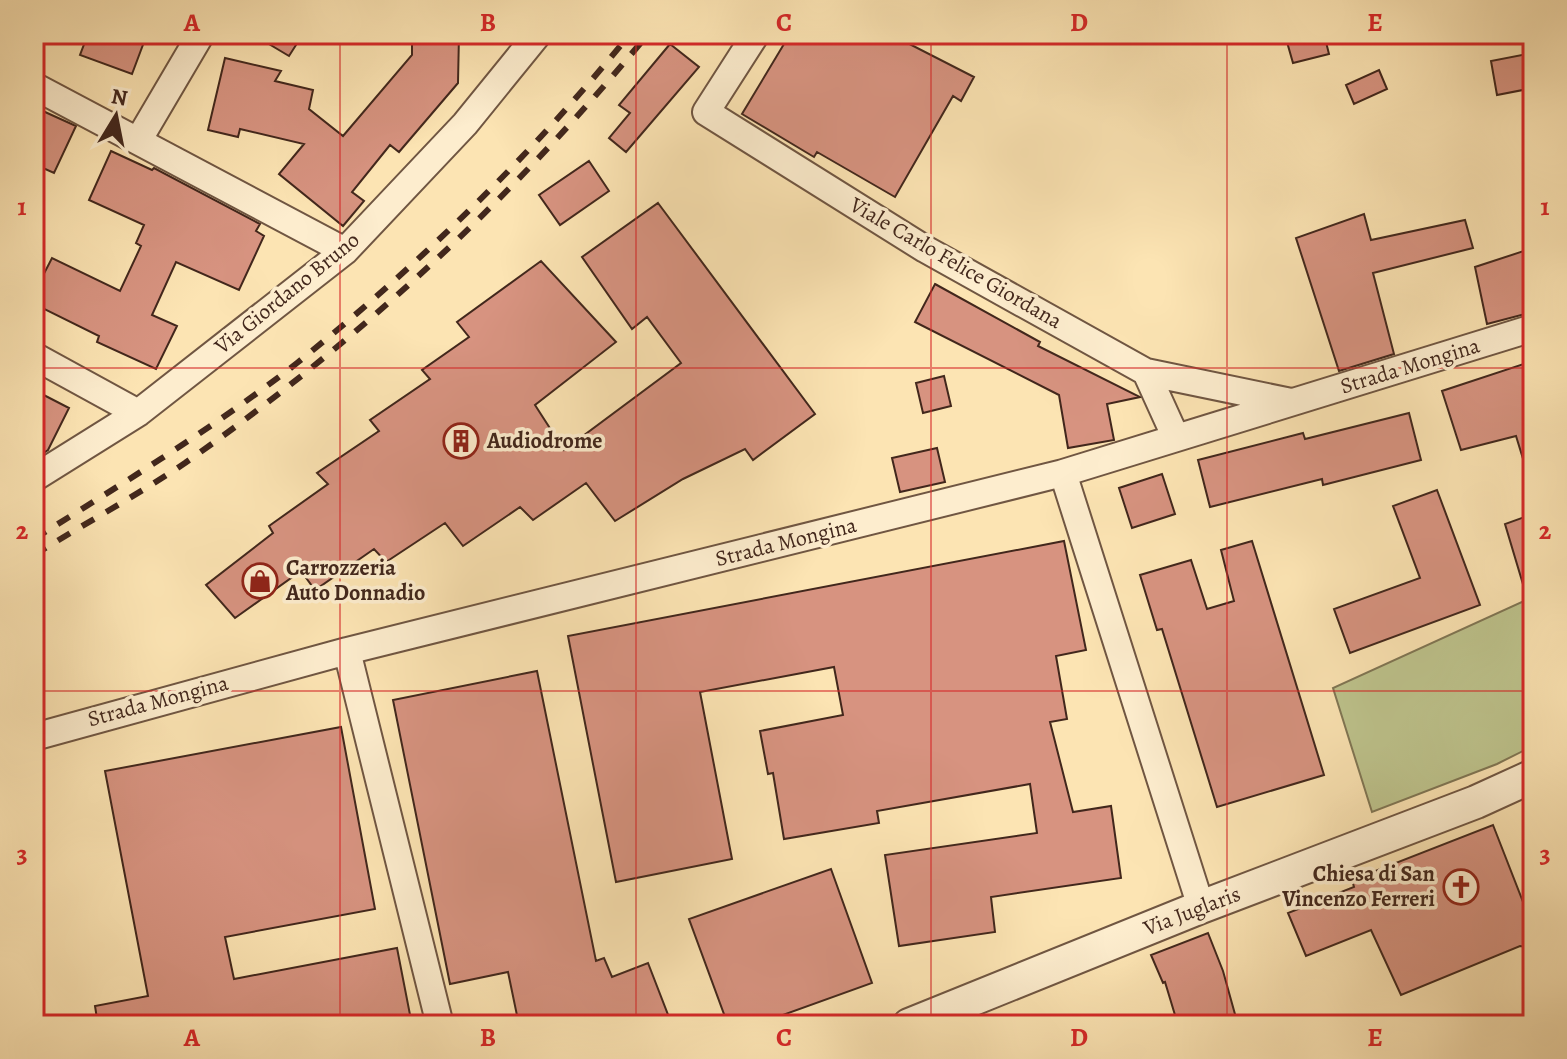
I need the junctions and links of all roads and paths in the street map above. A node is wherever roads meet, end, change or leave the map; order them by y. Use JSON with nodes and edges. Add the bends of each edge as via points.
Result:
{"nodes":[{"id":1,"x":201,"y":34,"type":"edge"},
{"id":2,"x":538,"y":34,"type":"edge"},
{"id":3,"x":756,"y":34,"type":"edge"},
{"id":4,"x":34,"y":86,"type":"edge"},
{"id":5,"x":138,"y":141,"type":"junction"},
{"id":6,"x":345,"y":251,"type":"junction"},
{"id":7,"x":1533,"y":328,"type":"edge"},
{"id":8,"x":34,"y":356,"type":"edge"},
{"id":9,"x":1146,"y":372,"type":"junction"},
{"id":10,"x":1293,"y":403,"type":"junction"},
{"id":11,"x":138,"y":413,"type":"junction"},
{"id":12,"x":1176,"y":438,"type":"junction"},
{"id":13,"x":1063,"y":473,"type":"junction"},
{"id":14,"x":34,"y":478,"type":"edge"},
{"id":15,"x":347,"y":651,"type":"junction"},
{"id":16,"x":34,"y":737,"type":"edge"},
{"id":17,"x":1533,"y":776,"type":"edge"},
{"id":18,"x":1533,"y":799,"type":"edge"},
{"id":19,"x":1476,"y":802,"type":"junction"},
{"id":20,"x":1201,"y":907,"type":"junction"},
{"id":21,"x":440,"y":1025,"type":"edge"},
{"id":22,"x":909,"y":1025,"type":"edge"}],
"edges":[{"from":1,"to":5,"type":"street"},
{"from":2,"to":6,"type":"street","name":"Via Giordano Bruno","via":[[465,124]]},
{"from":3,"to":9,"type":"street","name":"Viale Carlo Felice Giordana","via":[[706,112],[925,249]]},
{"from":4,"to":5,"type":"street"},
{"from":5,"to":6,"type":"street"},
{"from":6,"to":11,"type":"street","name":"Via Giordano Bruno"},
{"from":7,"to":10,"type":"street","name":"Strada Mongina"},
{"from":8,"to":11,"type":"street"},
{"from":9,"to":10,"type":"street","name":"Viale Carlo Felice Giordana"},
{"from":9,"to":12,"type":"street"},
{"from":10,"to":12,"type":"street","name":"Strada Mongina"},
{"from":11,"to":14,"type":"street","name":"Via Giordano Bruno"},
{"from":12,"to":13,"type":"street","name":"Strada Mongina"},
{"from":13,"to":15,"type":"street","name":"Strada Mongina"},
{"from":13,"to":20,"type":"street"},
{"from":15,"to":16,"type":"street","name":"Strada Mongina"},
{"from":15,"to":21,"type":"street"},
{"from":17,"to":19,"type":"street","name":"Via Juglaris"},
{"from":18,"to":19,"type":"street","name":"Via Juglaris"},
{"from":19,"to":20,"type":"street","name":"Via Juglaris"},
{"from":20,"to":22,"type":"street","name":"Via Juglaris"}]}
